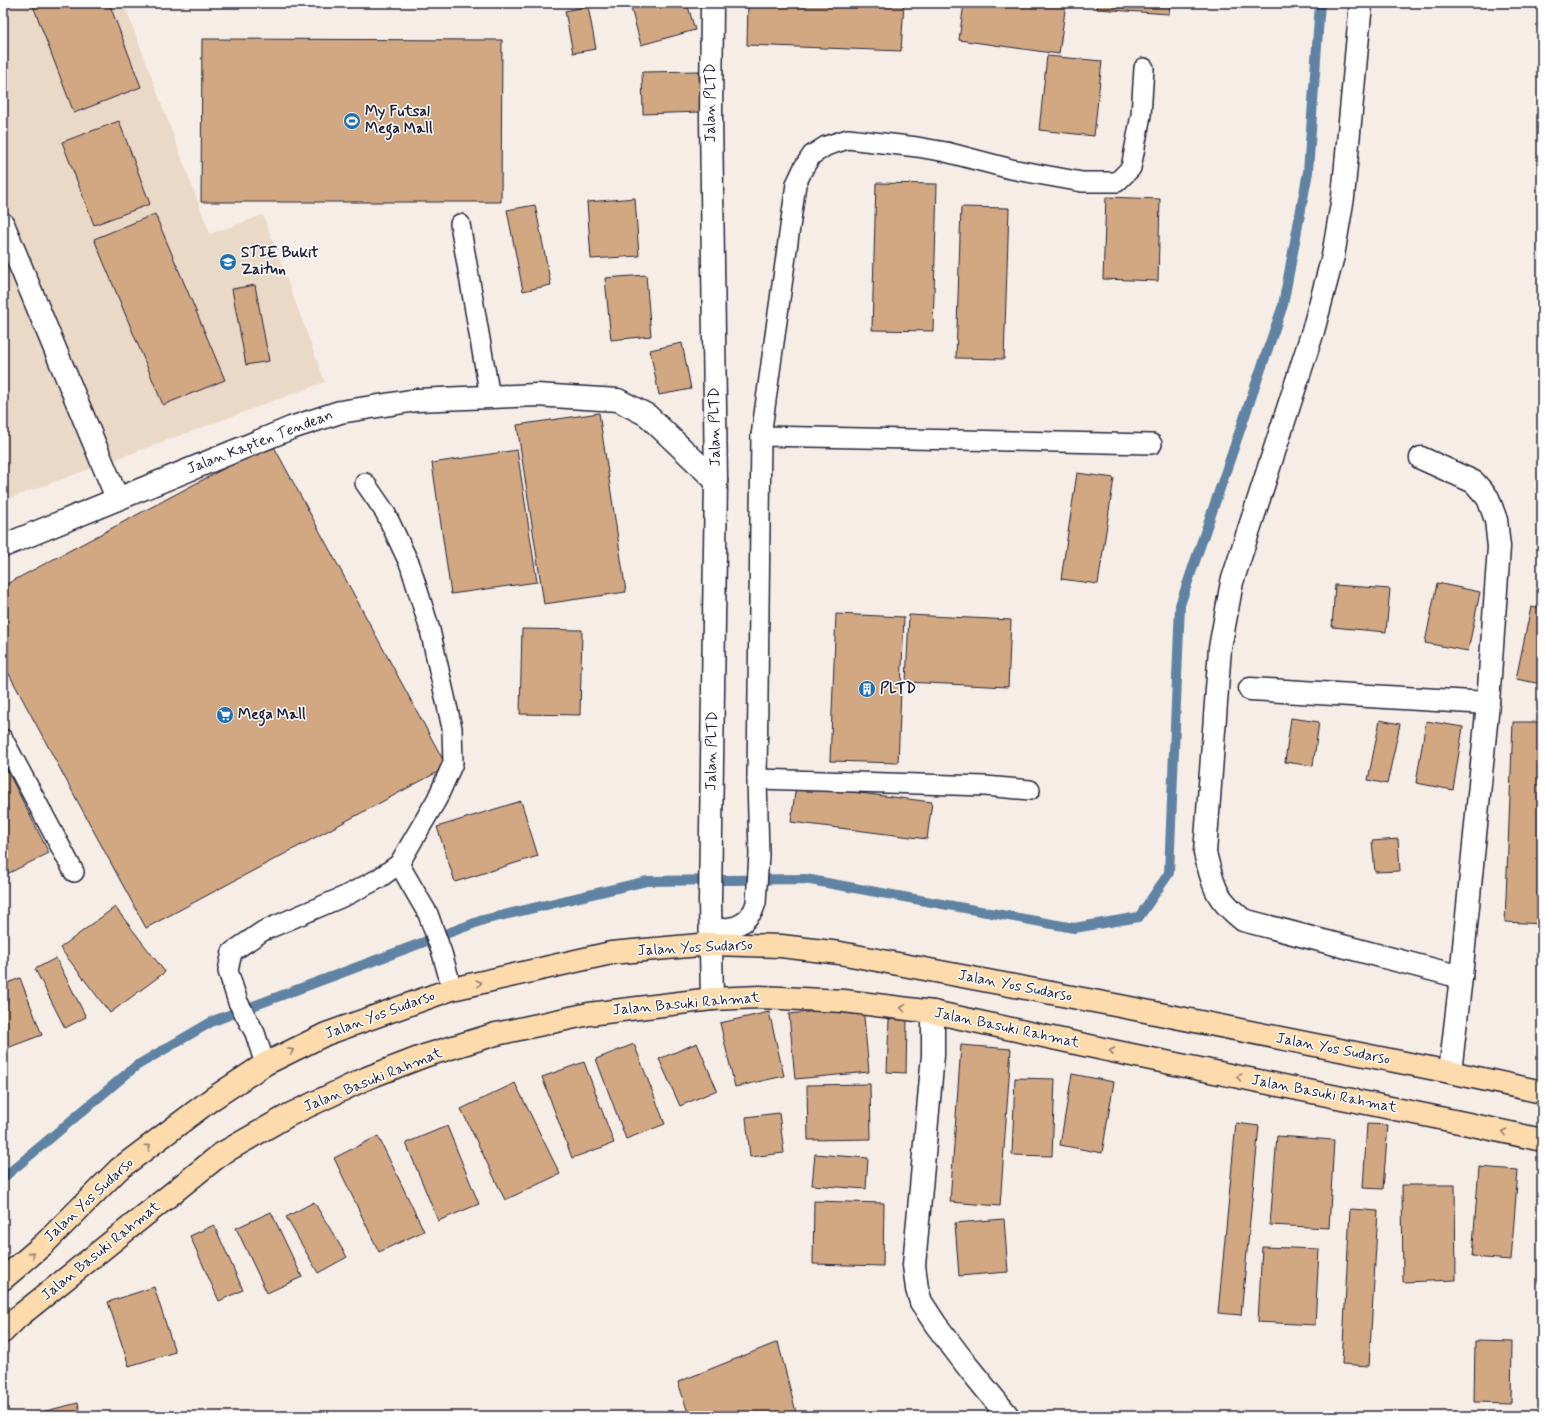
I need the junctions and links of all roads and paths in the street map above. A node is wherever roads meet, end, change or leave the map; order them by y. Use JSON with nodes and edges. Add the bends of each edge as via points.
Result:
{"nodes":[{"id":1,"x":712,"y":3,"type":"edge"},
{"id":2,"x":1361,"y":3,"type":"edge"},
{"id":3,"x":1144,"y":68,"type":"dead end"},
{"id":4,"x":3,"y":224,"type":"edge"},
{"id":5,"x":460,"y":224,"type":"dead end"},
{"id":6,"x":490,"y":397,"type":"junction"},
{"id":7,"x":762,"y":436,"type":"junction"},
{"id":8,"x":1152,"y":444,"type":"dead end"},
{"id":9,"x":1422,"y":458,"type":"dead end"},
{"id":10,"x":716,"y":481,"type":"junction"},
{"id":11,"x":365,"y":483,"type":"dead end"},
{"id":12,"x":117,"y":498,"type":"junction"},
{"id":13,"x":3,"y":546,"type":"edge"},
{"id":14,"x":1250,"y":689,"type":"dead end"},
{"id":15,"x":1488,"y":703,"type":"junction"},
{"id":16,"x":3,"y":739,"type":"edge"},
{"id":17,"x":757,"y":779,"type":"junction"},
{"id":18,"x":1030,"y":790,"type":"dead end"},
{"id":19,"x":399,"y":864,"type":"junction"},
{"id":20,"x":74,"y":872,"type":"dead end"},
{"id":21,"x":711,"y":938,"type":"junction"},
{"id":22,"x":1461,"y":977,"type":"junction"},
{"id":23,"x":452,"y":989,"type":"junction"},
{"id":24,"x":712,"y":999,"type":"junction"},
{"id":25,"x":933,"y":1012,"type":"junction"},
{"id":26,"x":265,"y":1064,"type":"junction"},
{"id":27,"x":1450,"y":1072,"type":"junction"},
{"id":28,"x":1542,"y":1092,"type":"edge"},
{"id":29,"x":1542,"y":1140,"type":"edge"},
{"id":30,"x":3,"y":1279,"type":"edge"},
{"id":31,"x":3,"y":1332,"type":"edge"},
{"id":32,"x":1008,"y":1416,"type":"edge"}],
"edges":[{"from":1,"to":10,"type":"street","name":"Jalan PLTD"},
{"from":2,"to":22,"type":"street","via":[[1343,197],[1333,256],[1313,331],[1232,582],[1220,648],[1205,853],[1218,894],[1227,907],[1243,920]]},
{"from":3,"to":7,"type":"lane","via":[[1141,115],[1131,168],[1117,182],[1082,182],[1011,169],[924,148],[848,139],[826,146],[812,155],[796,184]]},
{"from":4,"to":12,"type":"street"},
{"from":5,"to":6,"type":"lane"},
{"from":6,"to":10,"type":"street","name":"Jalan Kapten Tendean","via":[[536,395],[618,400],[647,415]]},
{"from":6,"to":12,"type":"street","name":"Jalan Kapten Tendean","via":[[418,400],[340,412],[291,428]]},
{"from":7,"to":8,"type":"lane"},
{"from":7,"to":17,"type":"lane"},
{"from":9,"to":15,"type":"street","via":[[1474,482],[1488,498],[1496,520],[1499,547]]},
{"from":10,"to":21,"type":"street","name":"Jalan PLTD"},
{"from":11,"to":19,"type":"lane","via":[[385,512],[410,565],[430,630],[452,728],[453,763],[437,799]]},
{"from":12,"to":13,"type":"street","name":"Jalan Kapten Tendean"},
{"from":14,"to":15,"type":"street"},
{"from":15,"to":22,"type":"street"},
{"from":16,"to":20,"type":"lane"},
{"from":17,"to":18,"type":"lane","via":[[985,786]]},
{"from":17,"to":21,"type":"lane","via":[[759,854],[756,903],[744,922]]},
{"from":19,"to":23,"type":"lane","via":[[428,914]]},
{"from":19,"to":26,"type":"lane","via":[[378,879],[345,896],[263,931],[232,952],[228,971],[238,1002],[255,1033]]},
{"from":23,"to":21,"type":"highway","name":"Jalan Yos Sudarso","one_way":true,"via":[[611,953]]},
{"from":21,"to":24,"type":"street","name":"Jalan PLTD"},
{"from":21,"to":27,"type":"highway","name":"Jalan Yos Sudarso","via":[[840,953]]},
{"from":22,"to":27,"type":"street"},
{"from":26,"to":23,"type":"highway","name":"Jalan Yos Sudarso","one_way":true,"via":[[326,1034]]},
{"from":25,"to":24,"type":"highway","name":"Jalan Basuki Rahmat","one_way":true,"via":[[844,1001],[760,997]]},
{"from":24,"to":31,"type":"highway","name":"Jalan Basuki Rahmat","via":[[589,1014],[496,1034],[424,1056],[367,1078],[289,1115],[221,1154]]},
{"from":29,"to":25,"type":"highway","name":"Jalan Basuki Rahmat","one_way":true},
{"from":25,"to":32,"type":"street","via":[[933,1055],[914,1265],[917,1289],[921,1302],[936,1325]]},
{"from":30,"to":26,"type":"highway","name":"Jalan Yos Sudarso","one_way":true,"via":[[44,1244],[119,1169],[212,1098]]},
{"from":27,"to":28,"type":"highway","name":"Jalan Yos Sudarso"}]}
